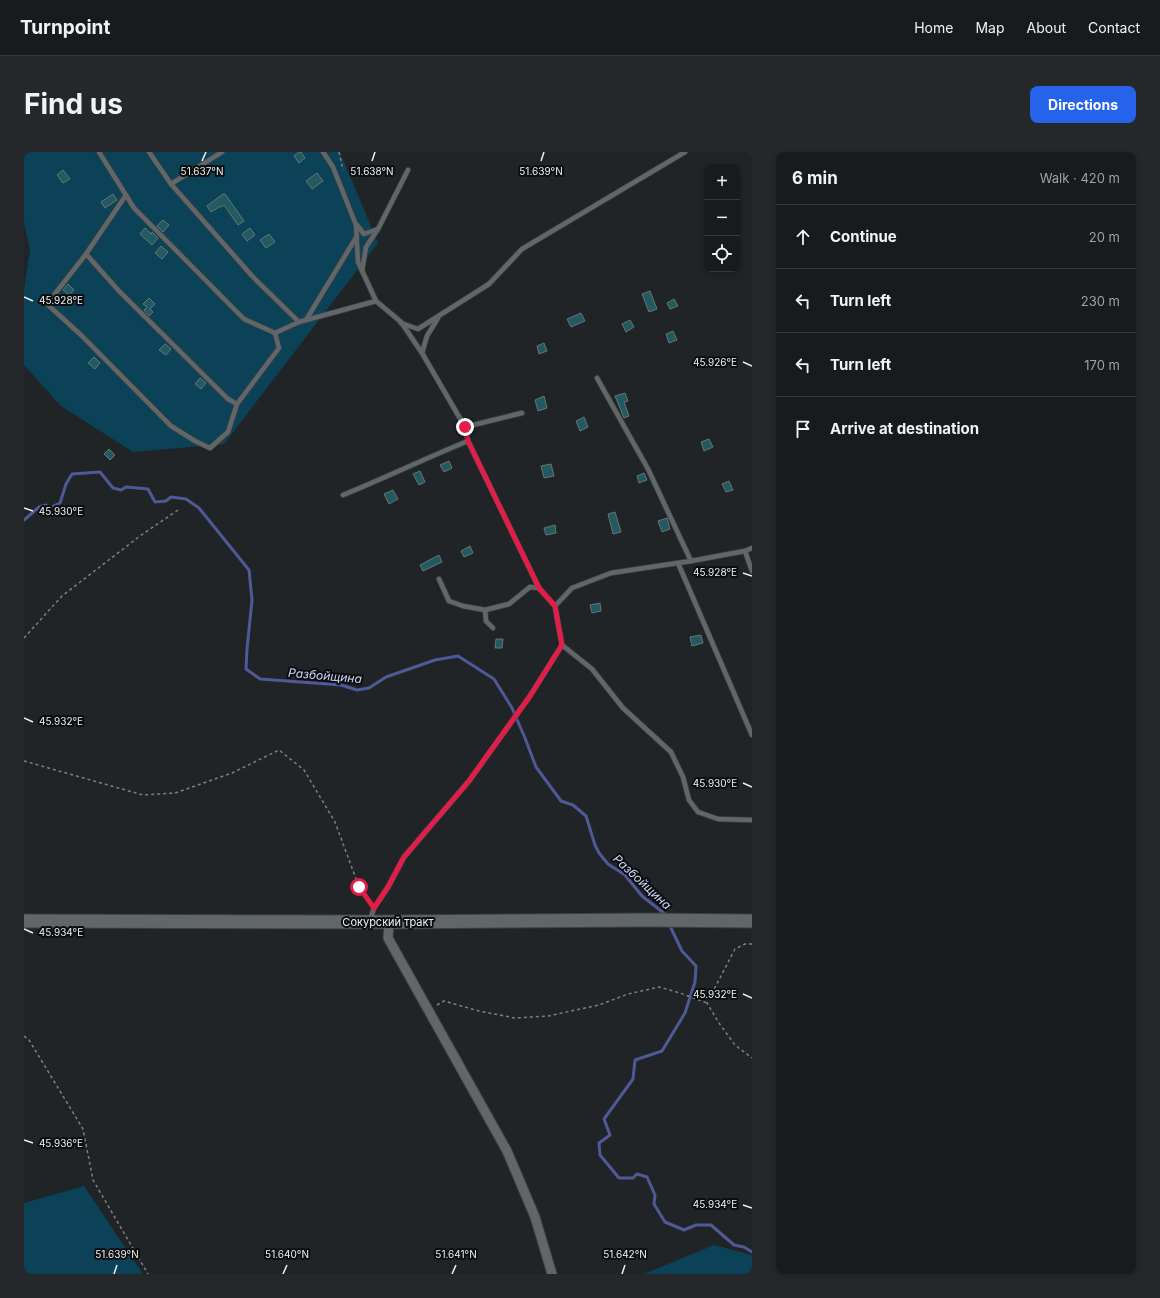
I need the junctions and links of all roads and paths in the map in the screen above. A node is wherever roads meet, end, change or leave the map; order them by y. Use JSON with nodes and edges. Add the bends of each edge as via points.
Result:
{"nodes":[{"id":1,"x":99,"y":152,"type":"edge"},
{"id":2,"x":149,"y":152,"type":"edge"},
{"id":3,"x":222,"y":152,"type":"edge"},
{"id":4,"x":323,"y":152,"type":"edge"},
{"id":5,"x":685,"y":152,"type":"edge"},
{"id":6,"x":408,"y":170,"type":"dead end"},
{"id":7,"x":171,"y":184,"type":"junction"},
{"id":8,"x":126,"y":195,"type":"junction"},
{"id":9,"x":356,"y":225,"type":"junction"},
{"id":10,"x":378,"y":229,"type":"junction"},
{"id":11,"x":357,"y":236,"type":"junction"},
{"id":12,"x":86,"y":254,"type":"junction"},
{"id":13,"x":362,"y":271,"type":"junction"},
{"id":14,"x":376,"y":301,"type":"junction"},
{"id":15,"x":439,"y":316,"type":"junction"},
{"id":16,"x":306,"y":320,"type":"junction"},
{"id":17,"x":299,"y":322,"type":"junction"},
{"id":18,"x":401,"y":322,"type":"junction"},
{"id":19,"x":275,"y":333,"type":"junction"},
{"id":20,"x":422,"y":354,"type":"junction"},
{"id":21,"x":597,"y":378,"type":"dead end"},
{"id":22,"x":237,"y":404,"type":"junction"},
{"id":23,"x":522,"y":413,"type":"dead end"},
{"id":24,"x":465,"y":427,"type":"junction"},
{"id":25,"x":468,"y":441,"type":"junction"},
{"id":26,"x":343,"y":495,"type":"dead end"},
{"id":27,"x":178,"y":510,"type":"dead end"},
{"id":28,"x":752,"y":548,"type":"edge"},
{"id":29,"x":745,"y":551,"type":"junction"},
{"id":30,"x":691,"y":561,"type":"junction"},
{"id":31,"x":678,"y":562,"type":"junction"},
{"id":32,"x":752,"y":570,"type":"edge"},
{"id":33,"x":439,"y":580,"type":"dead end"},
{"id":34,"x":539,"y":588,"type":"junction"},
{"id":35,"x":555,"y":606,"type":"junction"},
{"id":36,"x":485,"y":610,"type":"junction"},
{"id":37,"x":493,"y":628,"type":"dead end"},
{"id":38,"x":24,"y":638,"type":"edge"},
{"id":39,"x":562,"y":645,"type":"junction"},
{"id":40,"x":752,"y":736,"type":"edge"},
{"id":41,"x":24,"y":761,"type":"edge"},
{"id":42,"x":752,"y":820,"type":"edge"},
{"id":43,"x":374,"y":908,"type":"junction"},
{"id":44,"x":24,"y":921,"type":"edge"},
{"id":45,"x":752,"y":921,"type":"edge"},
{"id":46,"x":369,"y":922,"type":"junction"},
{"id":47,"x":389,"y":922,"type":"junction"},
{"id":48,"x":752,"y":944,"type":"edge"},
{"id":49,"x":707,"y":1003,"type":"junction"},
{"id":50,"x":428,"y":1010,"type":"junction"},
{"id":51,"x":24,"y":1036,"type":"edge"},
{"id":52,"x":752,"y":1058,"type":"edge"},
{"id":53,"x":148,"y":1274,"type":"edge"},
{"id":54,"x":552,"y":1274,"type":"edge"}],
"edges":[{"from":1,"to":8,"type":"lane"},
{"from":2,"to":7,"type":"lane"},
{"from":3,"to":7,"type":"lane"},
{"from":4,"to":9,"type":"lane","via":[[333,167]]},
{"from":5,"to":15,"type":"lane","via":[[522,249],[489,284]]},
{"from":6,"to":10,"type":"lane"},
{"from":7,"to":17,"type":"lane","via":[[253,277]]},
{"from":8,"to":12,"type":"lane"},
{"from":8,"to":19,"type":"lane","via":[[134,208],[244,319]]},
{"from":9,"to":10,"type":"lane","via":[[364,234]]},
{"from":9,"to":11,"type":"lane"},
{"from":10,"to":13,"type":"lane","via":[[366,248]]},
{"from":11,"to":13,"type":"lane","via":[[358,262]]},
{"from":11,"to":16,"type":"lane"},
{"from":12,"to":22,"type":"lane","via":[[119,291],[228,399]]},
{"from":12,"to":22,"type":"lane","via":[[47,304],[171,426],[195,441],[210,448],[228,432]]},
{"from":13,"to":14,"type":"lane"},
{"from":14,"to":16,"type":"lane"},
{"from":14,"to":18,"type":"lane"},
{"from":15,"to":18,"type":"lane","via":[[418,329]]},
{"from":15,"to":20,"type":"lane","via":[[427,336]]},
{"from":16,"to":17,"type":"lane"},
{"from":17,"to":19,"type":"lane"},
{"from":18,"to":20,"type":"lane"},
{"from":19,"to":22,"type":"lane","via":[[279,348]]},
{"from":20,"to":24,"type":"lane"},
{"from":21,"to":30,"type":"lane","via":[[648,469]]},
{"from":23,"to":24,"type":"lane"},
{"from":24,"to":25,"type":"lane"},
{"from":25,"to":26,"type":"lane"},
{"from":25,"to":34,"type":"lane"},
{"from":27,"to":38,"type":"path","via":[[62,596]]},
{"from":28,"to":29,"type":"lane"},
{"from":29,"to":30,"type":"lane"},
{"from":29,"to":32,"type":"lane"},
{"from":30,"to":31,"type":"lane"},
{"from":31,"to":35,"type":"lane","via":[[611,573],[572,588]]},
{"from":31,"to":40,"type":"lane"},
{"from":33,"to":36,"type":"lane","via":[[448,601]]},
{"from":34,"to":35,"type":"lane"},
{"from":34,"to":36,"type":"lane","via":[[530,587],[509,604]]},
{"from":35,"to":39,"type":"lane"},
{"from":36,"to":37,"type":"lane","via":[[486,621]]},
{"from":39,"to":42,"type":"lane","via":[[592,669],[623,708],[671,752],[689,800],[698,812],[718,819]]},
{"from":39,"to":43,"type":"lane","via":[[530,696],[469,781],[404,857]]},
{"from":41,"to":43,"type":"path","via":[[143,794],[175,793],[232,773],[278,750],[304,770],[335,822],[359,887]]},
{"from":43,"to":46,"type":"lane"},
{"from":44,"to":46,"type":"street","name":"Сокурский тракт"},
{"from":45,"to":47,"type":"street","name":"Сокурский тракт"},
{"from":46,"to":47,"type":"street","name":"Сокурский тракт"},
{"from":47,"to":50,"type":"street","via":[[388,938]]},
{"from":48,"to":49,"type":"path","via":[[744,944],[735,949]]},
{"from":49,"to":50,"type":"path","via":[[659,987],[628,994],[599,1005],[548,1016],[515,1018],[444,1001]]},
{"from":49,"to":52,"type":"path","via":[[735,1045]]},
{"from":50,"to":54,"type":"street","via":[[507,1151],[535,1217]]},
{"from":51,"to":53,"type":"path","via":[[29,1040],[83,1129],[93,1180]]}]}
